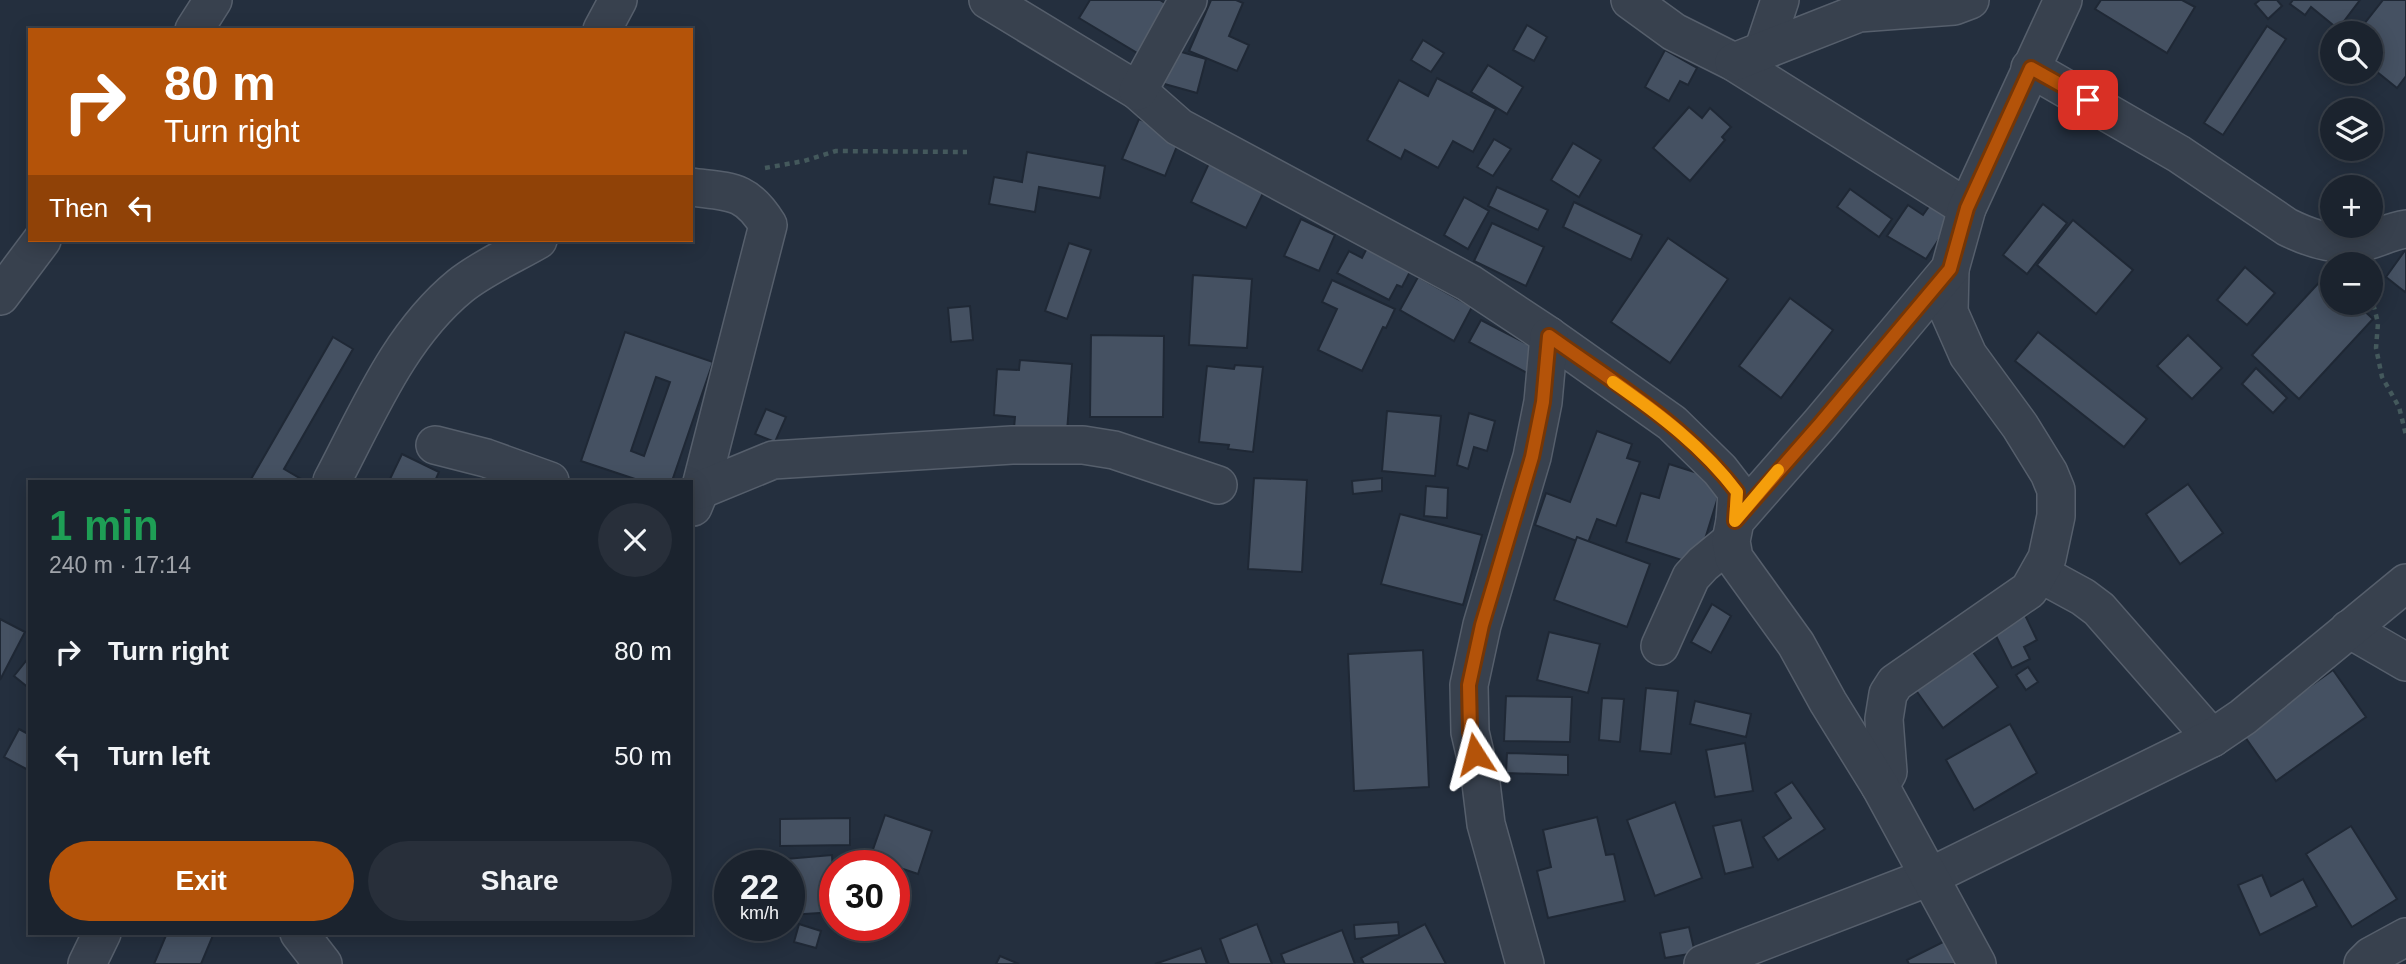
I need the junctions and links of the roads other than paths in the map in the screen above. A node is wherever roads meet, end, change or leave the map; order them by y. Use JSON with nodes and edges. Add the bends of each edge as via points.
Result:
{"nodes":[{"id":1,"x":213,"y":0,"type":"edge"},
{"id":2,"x":988,"y":0,"type":"edge"},
{"id":3,"x":1188,"y":0,"type":"edge"},
{"id":4,"x":1630,"y":0,"type":"edge"},
{"id":5,"x":1780,"y":0,"type":"edge"},
{"id":6,"x":1970,"y":0,"type":"edge"},
{"id":7,"x":2063,"y":0,"type":"edge"},
{"id":8,"x":195,"y":28,"type":"edge"},
{"id":9,"x":1748,"y":57,"type":"junction"},
{"id":10,"x":2031,"y":68,"type":"junction"},
{"id":11,"x":1138,"y":91,"type":"junction"},
{"id":12,"x":693,"y":187,"type":"edge"},
{"id":13,"x":1967,"y":208,"type":"junction"},
{"id":14,"x":2406,"y":229,"type":"edge"},
{"id":15,"x":40,"y":242,"type":"edge"},
{"id":16,"x":535,"y":242,"type":"edge"},
{"id":17,"x":1950,"y":269,"type":"junction"},
{"id":18,"x":0,"y":296,"type":"edge"},
{"id":19,"x":1549,"y":336,"type":"junction"},
{"id":20,"x":435,"y":445,"type":"dead end"},
{"id":21,"x":333,"y":480,"type":"edge"},
{"id":22,"x":547,"y":480,"type":"edge"},
{"id":23,"x":1218,"y":485,"type":"dead end"},
{"id":24,"x":696,"y":500,"type":"edge"},
{"id":25,"x":1733,"y":531,"type":"junction"},
{"id":26,"x":2039,"y":573,"type":"junction"},
{"id":27,"x":2406,"y":583,"type":"edge"},
{"id":28,"x":2349,"y":629,"type":"junction"},
{"id":29,"x":1660,"y":646,"type":"dead end"},
{"id":30,"x":2406,"y":662,"type":"edge"},
{"id":31,"x":2212,"y":738,"type":"junction"},
{"id":32,"x":1880,"y":786,"type":"junction"},
{"id":33,"x":1929,"y":877,"type":"junction"},
{"id":34,"x":101,"y":935,"type":"edge"},
{"id":35,"x":301,"y":935,"type":"edge"},
{"id":36,"x":2406,"y":937,"type":"edge"},
{"id":37,"x":87,"y":964,"type":"edge"},
{"id":38,"x":323,"y":964,"type":"edge"},
{"id":39,"x":1525,"y":964,"type":"edge"},
{"id":40,"x":1703,"y":964,"type":"edge"},
{"id":41,"x":1977,"y":964,"type":"edge"},
{"id":42,"x":2363,"y":964,"type":"edge"}],
"edges":[{"from":1,"to":8,"type":"street"},
{"from":2,"to":11,"type":"street"},
{"from":3,"to":11,"type":"street"},
{"from":4,"to":9,"type":"street","via":[[1674,32]]},
{"from":5,"to":9,"type":"street"},
{"from":6,"to":9,"type":"street","via":[[1954,6],[1859,13]]},
{"from":7,"to":10,"type":"street"},
{"from":9,"to":13,"type":"street"},
{"from":10,"to":13,"type":"street"},
{"from":10,"to":14,"type":"street","via":[[2179,154],[2305,236],[2358,243]]},
{"from":11,"to":19,"type":"street","via":[[1179,127],[1469,284]]},
{"from":12,"to":24,"type":"street","via":[[739,194],[757,207],[768,225]]},
{"from":13,"to":17,"type":"street"},
{"from":15,"to":18,"type":"street"},
{"from":16,"to":21,"type":"street","via":[[461,285],[427,319],[402,351]]},
{"from":17,"to":25,"type":"street"},
{"from":17,"to":26,"type":"street","via":[[1949,312],[1968,355],[2020,426],[2056,490],[2056,516]]},
{"from":19,"to":25,"type":"street","via":[[1672,423],[1720,470],[1737,492]]},
{"from":19,"to":39,"type":"street","via":[[1532,457],[1469,685],[1470,732],[1486,824]]},
{"from":20,"to":22,"type":"street"},
{"from":23,"to":24,"type":"street","via":[[1114,450],[1012,445],[773,460]]},
{"from":25,"to":29,"type":"street","via":[[1691,577]]},
{"from":25,"to":32,"type":"street","via":[[1734,558],[1796,644]]},
{"from":26,"to":31,"type":"street","via":[[2099,609]]},
{"from":26,"to":32,"type":"street","via":[[2029,590],[1895,683],[1884,719],[1888,772]]},
{"from":27,"to":28,"type":"street"},
{"from":28,"to":30,"type":"street"},
{"from":28,"to":31,"type":"street"},
{"from":31,"to":33,"type":"street"},
{"from":32,"to":33,"type":"street"},
{"from":33,"to":40,"type":"street"},
{"from":33,"to":41,"type":"street"},
{"from":34,"to":37,"type":"street"},
{"from":35,"to":38,"type":"street"},
{"from":36,"to":42,"type":"street"}]}
